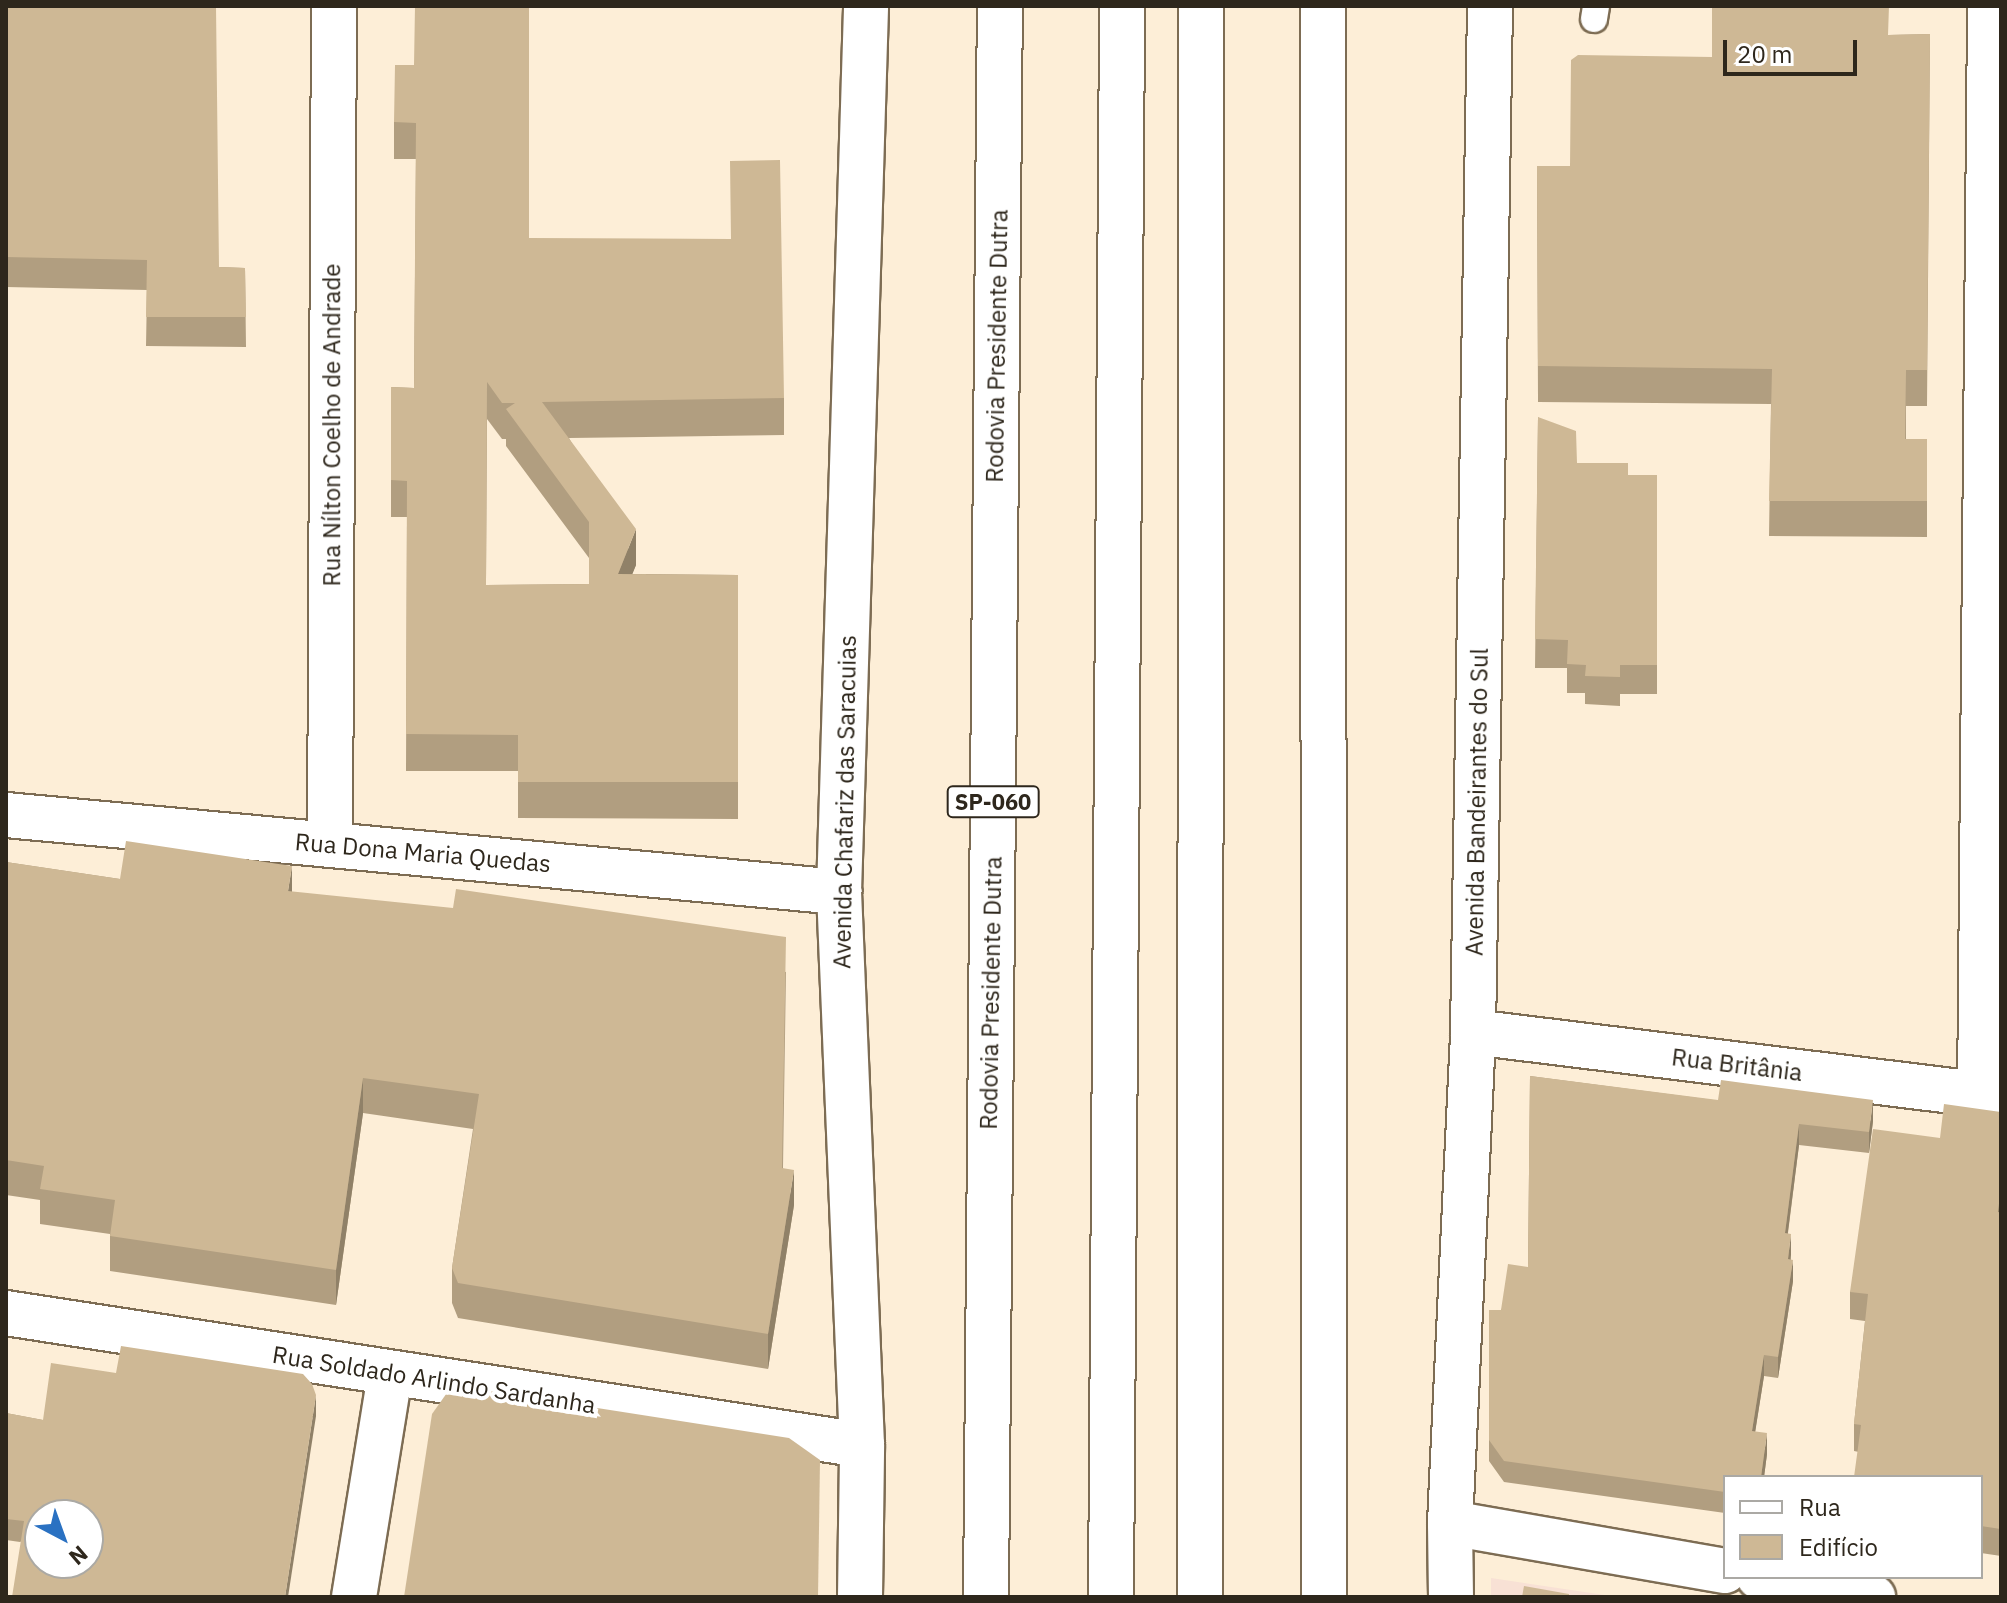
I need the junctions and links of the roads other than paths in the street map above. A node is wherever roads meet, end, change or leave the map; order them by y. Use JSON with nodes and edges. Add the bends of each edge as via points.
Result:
{"nodes":[{"id":1,"x":334,"y":6,"type":"edge"},
{"id":2,"x":866,"y":6,"type":"edge"},
{"id":3,"x":1000,"y":6,"type":"edge"},
{"id":4,"x":1122,"y":6,"type":"edge"},
{"id":5,"x":1201,"y":6,"type":"edge"},
{"id":6,"x":1323,"y":6,"type":"edge"},
{"id":7,"x":1490,"y":6,"type":"edge"},
{"id":8,"x":1990,"y":6,"type":"edge"},
{"id":9,"x":6,"y":815,"type":"edge"},
{"id":10,"x":330,"y":845,"type":"junction"},
{"id":11,"x":839,"y":892,"type":"junction"},
{"id":12,"x":1473,"y":1032,"type":"junction"},
{"id":13,"x":1991,"y":1096,"type":"edge"},
{"id":14,"x":6,"y":1313,"type":"edge"},
{"id":15,"x":390,"y":1374,"type":"junction"},
{"id":16,"x":862,"y":1445,"type":"junction"},
{"id":17,"x":1450,"y":1523,"type":"junction"},
{"id":18,"x":1723,"y":1571,"type":"edge"},
{"id":19,"x":1770,"y":1579,"type":"edge"},
{"id":20,"x":354,"y":1597,"type":"edge"},
{"id":21,"x":860,"y":1597,"type":"edge"},
{"id":22,"x":986,"y":1597,"type":"edge"},
{"id":23,"x":1111,"y":1597,"type":"edge"},
{"id":24,"x":1200,"y":1597,"type":"edge"},
{"id":25,"x":1324,"y":1597,"type":"edge"},
{"id":26,"x":1451,"y":1597,"type":"edge"},
{"id":27,"x":1873,"y":1597,"type":"edge"}],
"edges":[{"from":1,"to":10,"type":"main road","name":"Rua Nílton Coelho de Andrade"},
{"from":2,"to":11,"type":"main road","name":"Avenida Chafariz das Saracuias"},
{"from":3,"to":22,"type":"main road","name":"Rodovia Presidente Dutra","number":"SP-060"},
{"from":4,"to":23,"type":"main road"},
{"from":5,"to":24,"type":"main road"},
{"from":6,"to":25,"type":"main road"},
{"from":7,"to":12,"type":"main road","name":"Avenida Bandeirantes do Sul"},
{"from":8,"to":13,"type":"main road"},
{"from":9,"to":10,"type":"main road","name":"Rua Dona Maria Quedas"},
{"from":10,"to":11,"type":"main road","name":"Rua Dona Maria Quedas"},
{"from":11,"to":16,"type":"main road","name":"Avenida Chafariz das Saracuias"},
{"from":12,"to":13,"type":"main road","name":"Rua Britânia"},
{"from":12,"to":17,"type":"main road","name":"Avenida Bandeirantes do Sul"},
{"from":14,"to":15,"type":"main road","name":"Rua Soldado Arlindo Sardanha"},
{"from":15,"to":16,"type":"main road","name":"Rua Soldado Arlindo Sardanha"},
{"from":15,"to":20,"type":"main road"},
{"from":16,"to":21,"type":"main road","name":"Avenida Chafariz das Saracuias"},
{"from":17,"to":18,"type":"main road"},
{"from":17,"to":26,"type":"main road","name":"Avenida Bandeirantes do Sul"},
{"from":19,"to":27,"type":"main road"}]}
